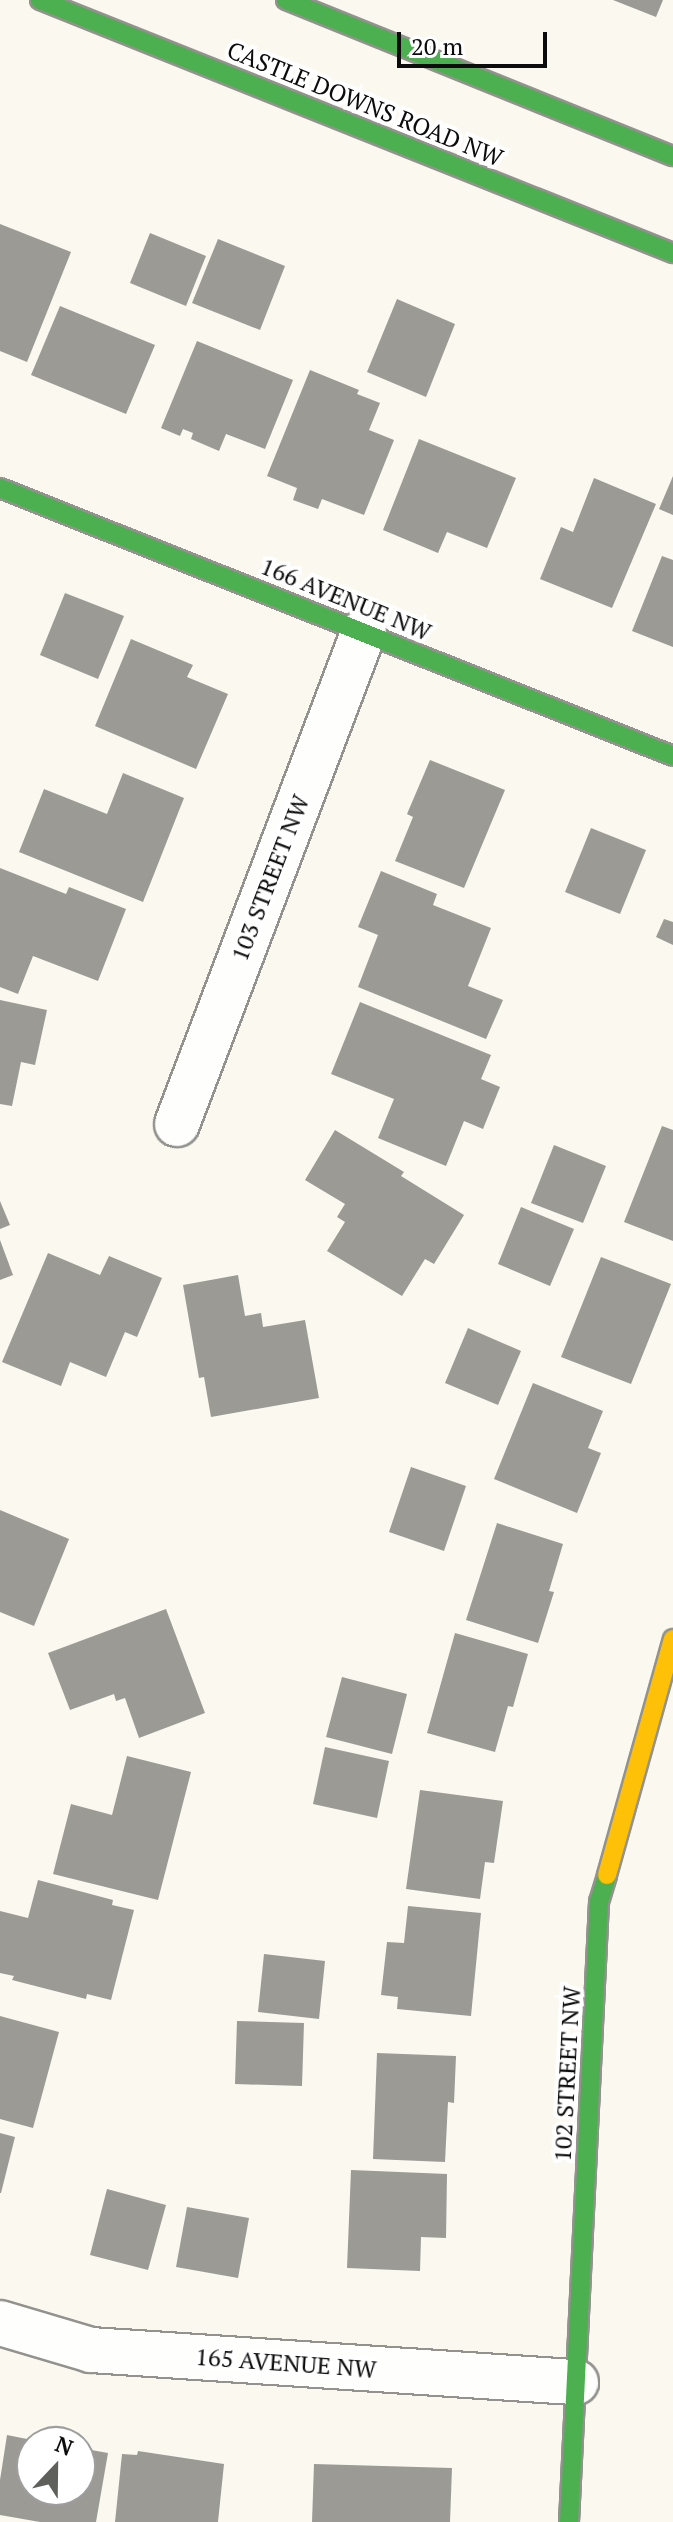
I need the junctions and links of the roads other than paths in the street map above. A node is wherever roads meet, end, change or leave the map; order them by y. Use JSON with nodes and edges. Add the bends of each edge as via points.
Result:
{"nodes":[{"id":1,"x":40,"y":0,"type":"edge"},
{"id":2,"x":286,"y":0,"type":"edge"},
{"id":3,"x":673,"y":156,"type":"edge"},
{"id":4,"x":673,"y":253,"type":"edge"},
{"id":5,"x":0,"y":488,"type":"edge"},
{"id":6,"x":364,"y":631,"type":"junction"},
{"id":7,"x":673,"y":756,"type":"edge"},
{"id":8,"x":177,"y":1124,"type":"dead end"},
{"id":9,"x":673,"y":1639,"type":"edge"},
{"id":10,"x":0,"y":2323,"type":"edge"},
{"id":11,"x":576,"y":2382,"type":"junction"},
{"id":12,"x":569,"y":2522,"type":"edge"}],
"edges":[{"from":1,"to":4,"type":"street","name":"CASTLE DOWNS ROAD NW"},
{"from":2,"to":3,"type":"street"},
{"from":5,"to":6,"type":"street","name":"166 AVENUE NW"},
{"from":6,"to":7,"type":"street","name":"166 AVENUE NW"},
{"from":6,"to":8,"type":"street","name":"103 STREET NW"},
{"from":9,"to":11,"type":"street","name":"102 STREET NW","via":[[599,1902]]},
{"from":10,"to":11,"type":"street","name":"165 AVENUE NW","via":[[91,2350]]},
{"from":11,"to":12,"type":"street","name":"102 STREET NW"}]}
